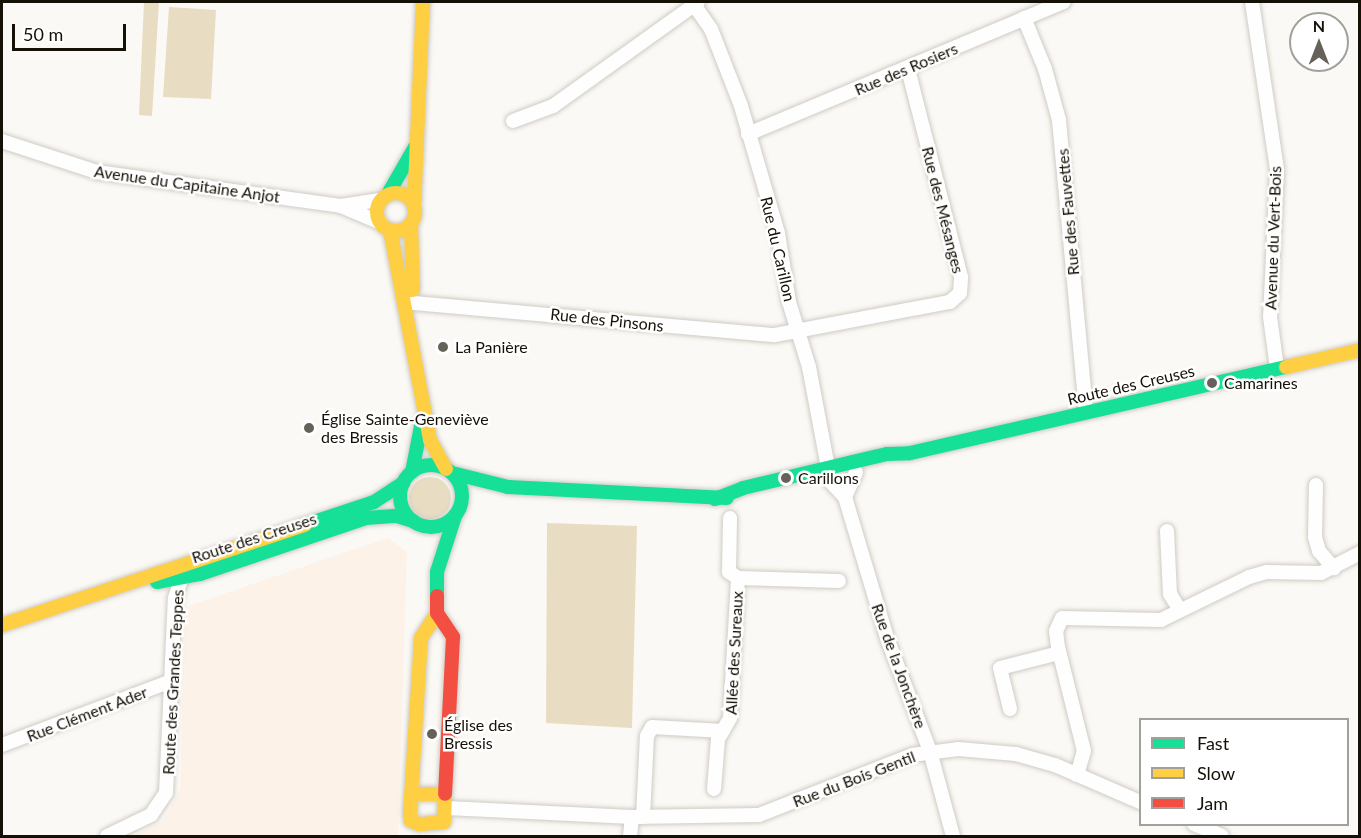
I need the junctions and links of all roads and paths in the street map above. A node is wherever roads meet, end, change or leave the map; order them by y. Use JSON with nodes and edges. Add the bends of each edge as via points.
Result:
{"nodes":[{"id":1,"x":423,"y":2,"type":"edge"},
{"id":2,"x":694,"y":2,"type":"edge"},
{"id":3,"x":1063,"y":2,"type":"edge"},
{"id":4,"x":1252,"y":2,"type":"edge"},
{"id":5,"x":1024,"y":18,"type":"junction"},
{"id":6,"x":908,"y":69,"type":"junction"},
{"id":7,"x":513,"y":121,"type":"dead end"},
{"id":8,"x":748,"y":134,"type":"junction"},
{"id":9,"x":2,"y":141,"type":"edge"},
{"id":10,"x":415,"y":147,"type":"junction"},
{"id":11,"x":384,"y":197,"type":"junction"},
{"id":12,"x":341,"y":206,"type":"junction"},
{"id":13,"x":414,"y":208,"type":"junction"},
{"id":14,"x":411,"y":224,"type":"junction"},
{"id":15,"x":386,"y":226,"type":"junction"},
{"id":16,"x":414,"y":303,"type":"junction"},
{"id":17,"x":799,"y":331,"type":"junction"},
{"id":18,"x":1359,"y":350,"type":"edge"},
{"id":19,"x":416,"y":355,"type":"junction"},
{"id":20,"x":1277,"y":368,"type":"junction"},
{"id":21,"x":424,"y":410,"type":"junction"},
{"id":22,"x":1086,"y":412,"type":"junction"},
{"id":23,"x":910,"y":453,"type":"junction"},
{"id":24,"x":449,"y":471,"type":"junction"},
{"id":25,"x":856,"y":472,"type":"junction"},
{"id":26,"x":828,"y":474,"type":"junction"},
{"id":27,"x":407,"y":478,"type":"junction"},
{"id":28,"x":1316,"y":485,"type":"dead end"},
{"id":29,"x":508,"y":487,"type":"junction"},
{"id":30,"x":844,"y":496,"type":"junction"},
{"id":31,"x":462,"y":501,"type":"junction"},
{"id":32,"x":455,"y":516,"type":"junction"},
{"id":33,"x":730,"y":518,"type":"dead end"},
{"id":34,"x":418,"y":524,"type":"junction"},
{"id":35,"x":1167,"y":531,"type":"dead end"},
{"id":36,"x":217,"y":552,"type":"junction"},
{"id":37,"x":1359,"y":554,"type":"edge"},
{"id":38,"x":1334,"y":568,"type":"junction"},
{"id":39,"x":437,"y":572,"type":"junction"},
{"id":40,"x":180,"y":578,"type":"junction"},
{"id":41,"x":738,"y":578,"type":"junction"},
{"id":42,"x":839,"y":581,"type":"dead end"},
{"id":43,"x":104,"y":591,"type":"junction"},
{"id":44,"x":1180,"y":610,"type":"junction"},
{"id":45,"x":437,"y":612,"type":"junction"},
{"id":46,"x":2,"y":624,"type":"edge"},
{"id":47,"x":1059,"y":653,"type":"junction"},
{"id":48,"x":171,"y":681,"type":"junction"},
{"id":49,"x":1010,"y":709,"type":"dead end"},
{"id":50,"x":723,"y":731,"type":"junction"},
{"id":51,"x":2,"y":745,"type":"edge"},
{"id":52,"x":930,"y":751,"type":"junction"},
{"id":53,"x":1077,"y":775,"type":"junction"},
{"id":54,"x":714,"y":789,"type":"dead end"},
{"id":55,"x":413,"y":794,"type":"junction"},
{"id":56,"x":446,"y":801,"type":"junction"},
{"id":57,"x":1139,"y":802,"type":"edge"},
{"id":58,"x":637,"y":817,"type":"junction"},
{"id":59,"x":411,"y":821,"type":"junction"},
{"id":60,"x":1196,"y":826,"type":"edge"},
{"id":61,"x":443,"y":829,"type":"edge"},
{"id":62,"x":107,"y":837,"type":"edge"},
{"id":63,"x":411,"y":837,"type":"edge"},
{"id":64,"x":630,"y":837,"type":"edge"},
{"id":65,"x":953,"y":837,"type":"edge"},
{"id":66,"x":1222,"y":837,"type":"edge"}],
"edges":[{"from":1,"to":10,"type":"main road"},
{"from":2,"to":7,"type":"street","name":"Rue du Carillon","via":[[553,106]]},
{"from":2,"to":8,"type":"street","name":"Rue du Carillon","via":[[711,29]]},
{"from":3,"to":5,"type":"street","name":"Rue des Rosiers"},
{"from":4,"to":20,"type":"street","name":"Avenue du Vert-Bois","via":[[1277,170],[1270,317]]},
{"from":5,"to":6,"type":"street","name":"Rue des Rosiers"},
{"from":5,"to":22,"type":"street","name":"Rue des Fauvettes","via":[[1045,69],[1059,120]]},
{"from":6,"to":8,"type":"street","name":"Rue des Rosiers"},
{"from":6,"to":17,"type":"street","name":"Rue des Mésanges","via":[[961,277],[960,293],[950,303]]},
{"from":8,"to":17,"type":"street","name":"Rue du Carillon","via":[[778,233]]},
{"from":9,"to":12,"type":"street","name":"Avenue du Capitaine Anjot","via":[[72,166],[126,178]]},
{"from":10,"to":11,"type":"main road"},
{"from":10,"to":13,"type":"main road","via":[[418,169]]},
{"from":11,"to":12,"type":"street","name":"Avenue du Capitaine Anjot"},
{"from":11,"to":13,"type":"main road","via":[[405,195]]},
{"from":11,"to":15,"type":"main road","via":[[377,212]]},
{"from":12,"to":15,"type":"street","name":"Avenue du Capitaine Anjot"},
{"from":13,"to":14,"type":"main road"},
{"from":14,"to":15,"type":"main road","via":[[401,230]]},
{"from":14,"to":16,"type":"main road"},
{"from":15,"to":19,"type":"main road"},
{"from":16,"to":17,"type":"street","name":"Rue des Pinsons","via":[[748,334]]},
{"from":16,"to":19,"type":"main road"},
{"from":17,"to":26,"type":"street","name":"Rue du Carillon"},
{"from":18,"to":20,"type":"main road","name":"Route des Creuses"},
{"from":19,"to":21,"type":"main road"},
{"from":20,"to":22,"type":"main road","name":"Route des Creuses"},
{"from":21,"to":24,"type":"main road","via":[[430,440]]},
{"from":21,"to":27,"type":"main road"},
{"from":22,"to":23,"type":"main road","name":"Route des Creuses"},
{"from":23,"to":25,"type":"main road","name":"Route des Creuses","via":[[891,463]]},
{"from":23,"to":26,"type":"main road","name":"Route des Creuses","via":[[887,454]]},
{"from":24,"to":27,"type":"main road","via":[[432,465]]},
{"from":24,"to":29,"type":"main road","name":"Route des Creuses"},
{"from":24,"to":31,"type":"main road","via":[[461,486]]},
{"from":25,"to":26,"type":"main road","name":"Route des Creuses"},
{"from":25,"to":30,"type":"street"},
{"from":26,"to":29,"type":"main road","name":"Route des Creuses","via":[[715,499]]},
{"from":26,"to":30,"type":"street"},
{"from":27,"to":34,"type":"main road","via":[[401,504]]},
{"from":27,"to":36,"type":"main road","name":"Route des Creuses","via":[[374,502]]},
{"from":28,"to":38,"type":"street","via":[[1315,537],[1319,551]]},
{"from":29,"to":31,"type":"main road","name":"Route des Creuses"},
{"from":30,"to":52,"type":"street","name":"Rue de la Jonchère","via":[[887,638]]},
{"from":31,"to":32,"type":"main road"},
{"from":32,"to":34,"type":"main road","via":[[440,526]]},
{"from":32,"to":39,"type":"main road"},
{"from":33,"to":41,"type":"street","name":"Allée des Sureaux","via":[[729,572]]},
{"from":34,"to":39,"type":"main road"},
{"from":34,"to":40,"type":"main road","name":"Route des Creuses","via":[[393,516],[366,518]]},
{"from":35,"to":44,"type":"street","via":[[1170,594]]},
{"from":36,"to":40,"type":"street","name":"Route des Grandes Teppes","via":[[189,566]]},
{"from":36,"to":43,"type":"main road","name":"Route des Creuses"},
{"from":37,"to":38,"type":"street"},
{"from":38,"to":44,"type":"street","via":[[1321,573],[1267,572]]},
{"from":39,"to":45,"type":"main road"},
{"from":40,"to":43,"type":"main road","name":"Route des Creuses"},
{"from":40,"to":48,"type":"street","name":"Route des Grandes Teppes","via":[[175,598]]},
{"from":41,"to":42,"type":"street"},
{"from":41,"to":50,"type":"street","name":"Allée des Sureaux","via":[[730,718]]},
{"from":43,"to":46,"type":"main road","name":"Route des Creuses"},
{"from":44,"to":47,"type":"street","via":[[1161,620],[1062,618],[1056,630]]},
{"from":45,"to":55,"type":"main road","via":[[421,638]]},
{"from":45,"to":56,"type":"main road","via":[[453,637]]},
{"from":47,"to":49,"type":"street","via":[[1000,668]]},
{"from":47,"to":53,"type":"street","via":[[1084,751]]},
{"from":48,"to":51,"type":"street","name":"Rue Clément Ader"},
{"from":48,"to":62,"type":"street","name":"Route des Grandes Teppes","via":[[168,785],[163,801],[151,815]]},
{"from":50,"to":54,"type":"street","name":"Allée des Sureaux","via":[[717,739]]},
{"from":50,"to":58,"type":"street","via":[[652,727],[647,736]]},
{"from":52,"to":53,"type":"street","name":"Rue du Bois Gentil","via":[[1016,754]]},
{"from":52,"to":58,"type":"street","name":"Rue du Bois Gentil","via":[[759,815]]},
{"from":52,"to":65,"type":"street","name":"Rue de la Jonchère"},
{"from":53,"to":57,"type":"street","name":"Rue du Bois Gentil"},
{"from":55,"to":56,"type":"main road","via":[[428,791]]},
{"from":55,"to":59,"type":"main road"},
{"from":56,"to":58,"type":"street","name":"Rue du Bois Gentil"},
{"from":56,"to":61,"type":"main road"},
{"from":58,"to":64,"type":"street"},
{"from":59,"to":61,"type":"main road"},
{"from":59,"to":63,"type":"main road"},
{"from":60,"to":66,"type":"street"}]}
